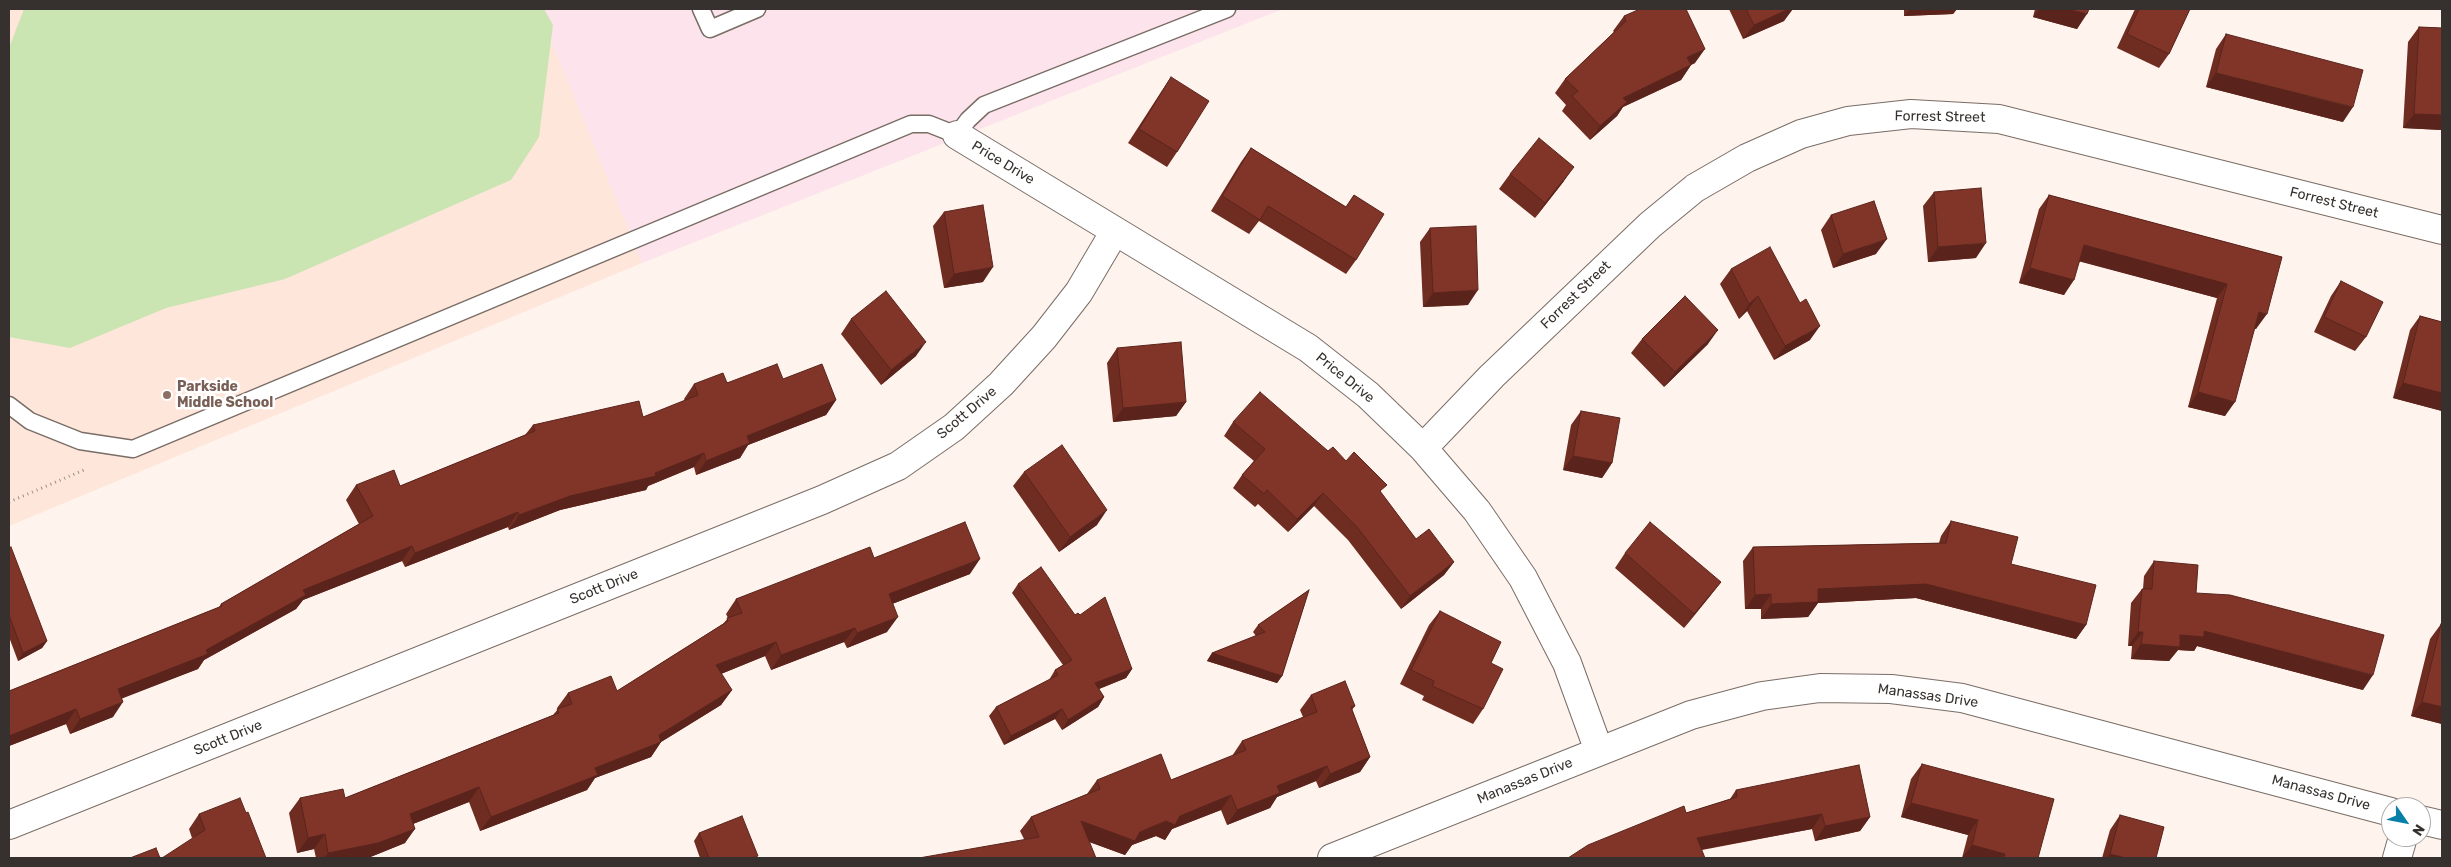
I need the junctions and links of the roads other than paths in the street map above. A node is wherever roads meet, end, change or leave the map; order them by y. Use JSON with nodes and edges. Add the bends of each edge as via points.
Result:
{"nodes":[{"id":1,"x":701,"y":9,"type":"edge"},
{"id":2,"x":757,"y":9,"type":"edge"},
{"id":3,"x":1227,"y":9,"type":"edge"},
{"id":4,"x":957,"y":135,"type":"junction"},
{"id":5,"x":2442,"y":230,"type":"edge"},
{"id":6,"x":1115,"y":231,"type":"junction"},
{"id":7,"x":9,"y":405,"type":"edge"},
{"id":8,"x":1423,"y":448,"type":"junction"},
{"id":9,"x":1599,"y":751,"type":"junction"},
{"id":10,"x":2381,"y":809,"type":"edge"},
{"id":11,"x":9,"y":825,"type":"edge"},
{"id":12,"x":1332,"y":858,"type":"edge"}],
"edges":[{"from":1,"to":2,"type":"lane","via":[[710,29]]},
{"from":3,"to":4,"type":"lane","via":[[984,105]]},
{"from":4,"to":6,"type":"street","name":"Price Drive"},
{"from":4,"to":7,"type":"lane","via":[[929,124],[911,124],[133,449],[80,441],[30,421]]},
{"from":5,"to":8,"type":"street","name":"Forrest Street","via":[[1999,119],[1911,114],[1848,121],[1801,134],[1747,158],[1695,188],[1650,224],[1492,376]]},
{"from":6,"to":8,"type":"street","name":"Price Drive","via":[[1308,348],[1368,395]]},
{"from":6,"to":11,"type":"street","name":"Scott Drive","via":[[1079,292],[1044,338],[954,427],[898,466],[822,500]]},
{"from":8,"to":9,"type":"street","name":"Price Drive","via":[[1477,511],[1522,578],[1567,663]]},
{"from":9,"to":10,"type":"street","name":"Manassas Drive","via":[[1691,715],[1762,696],[1820,688],[1891,689],[1962,698]]},
{"from":9,"to":12,"type":"street","name":"Manassas Drive"}]}
